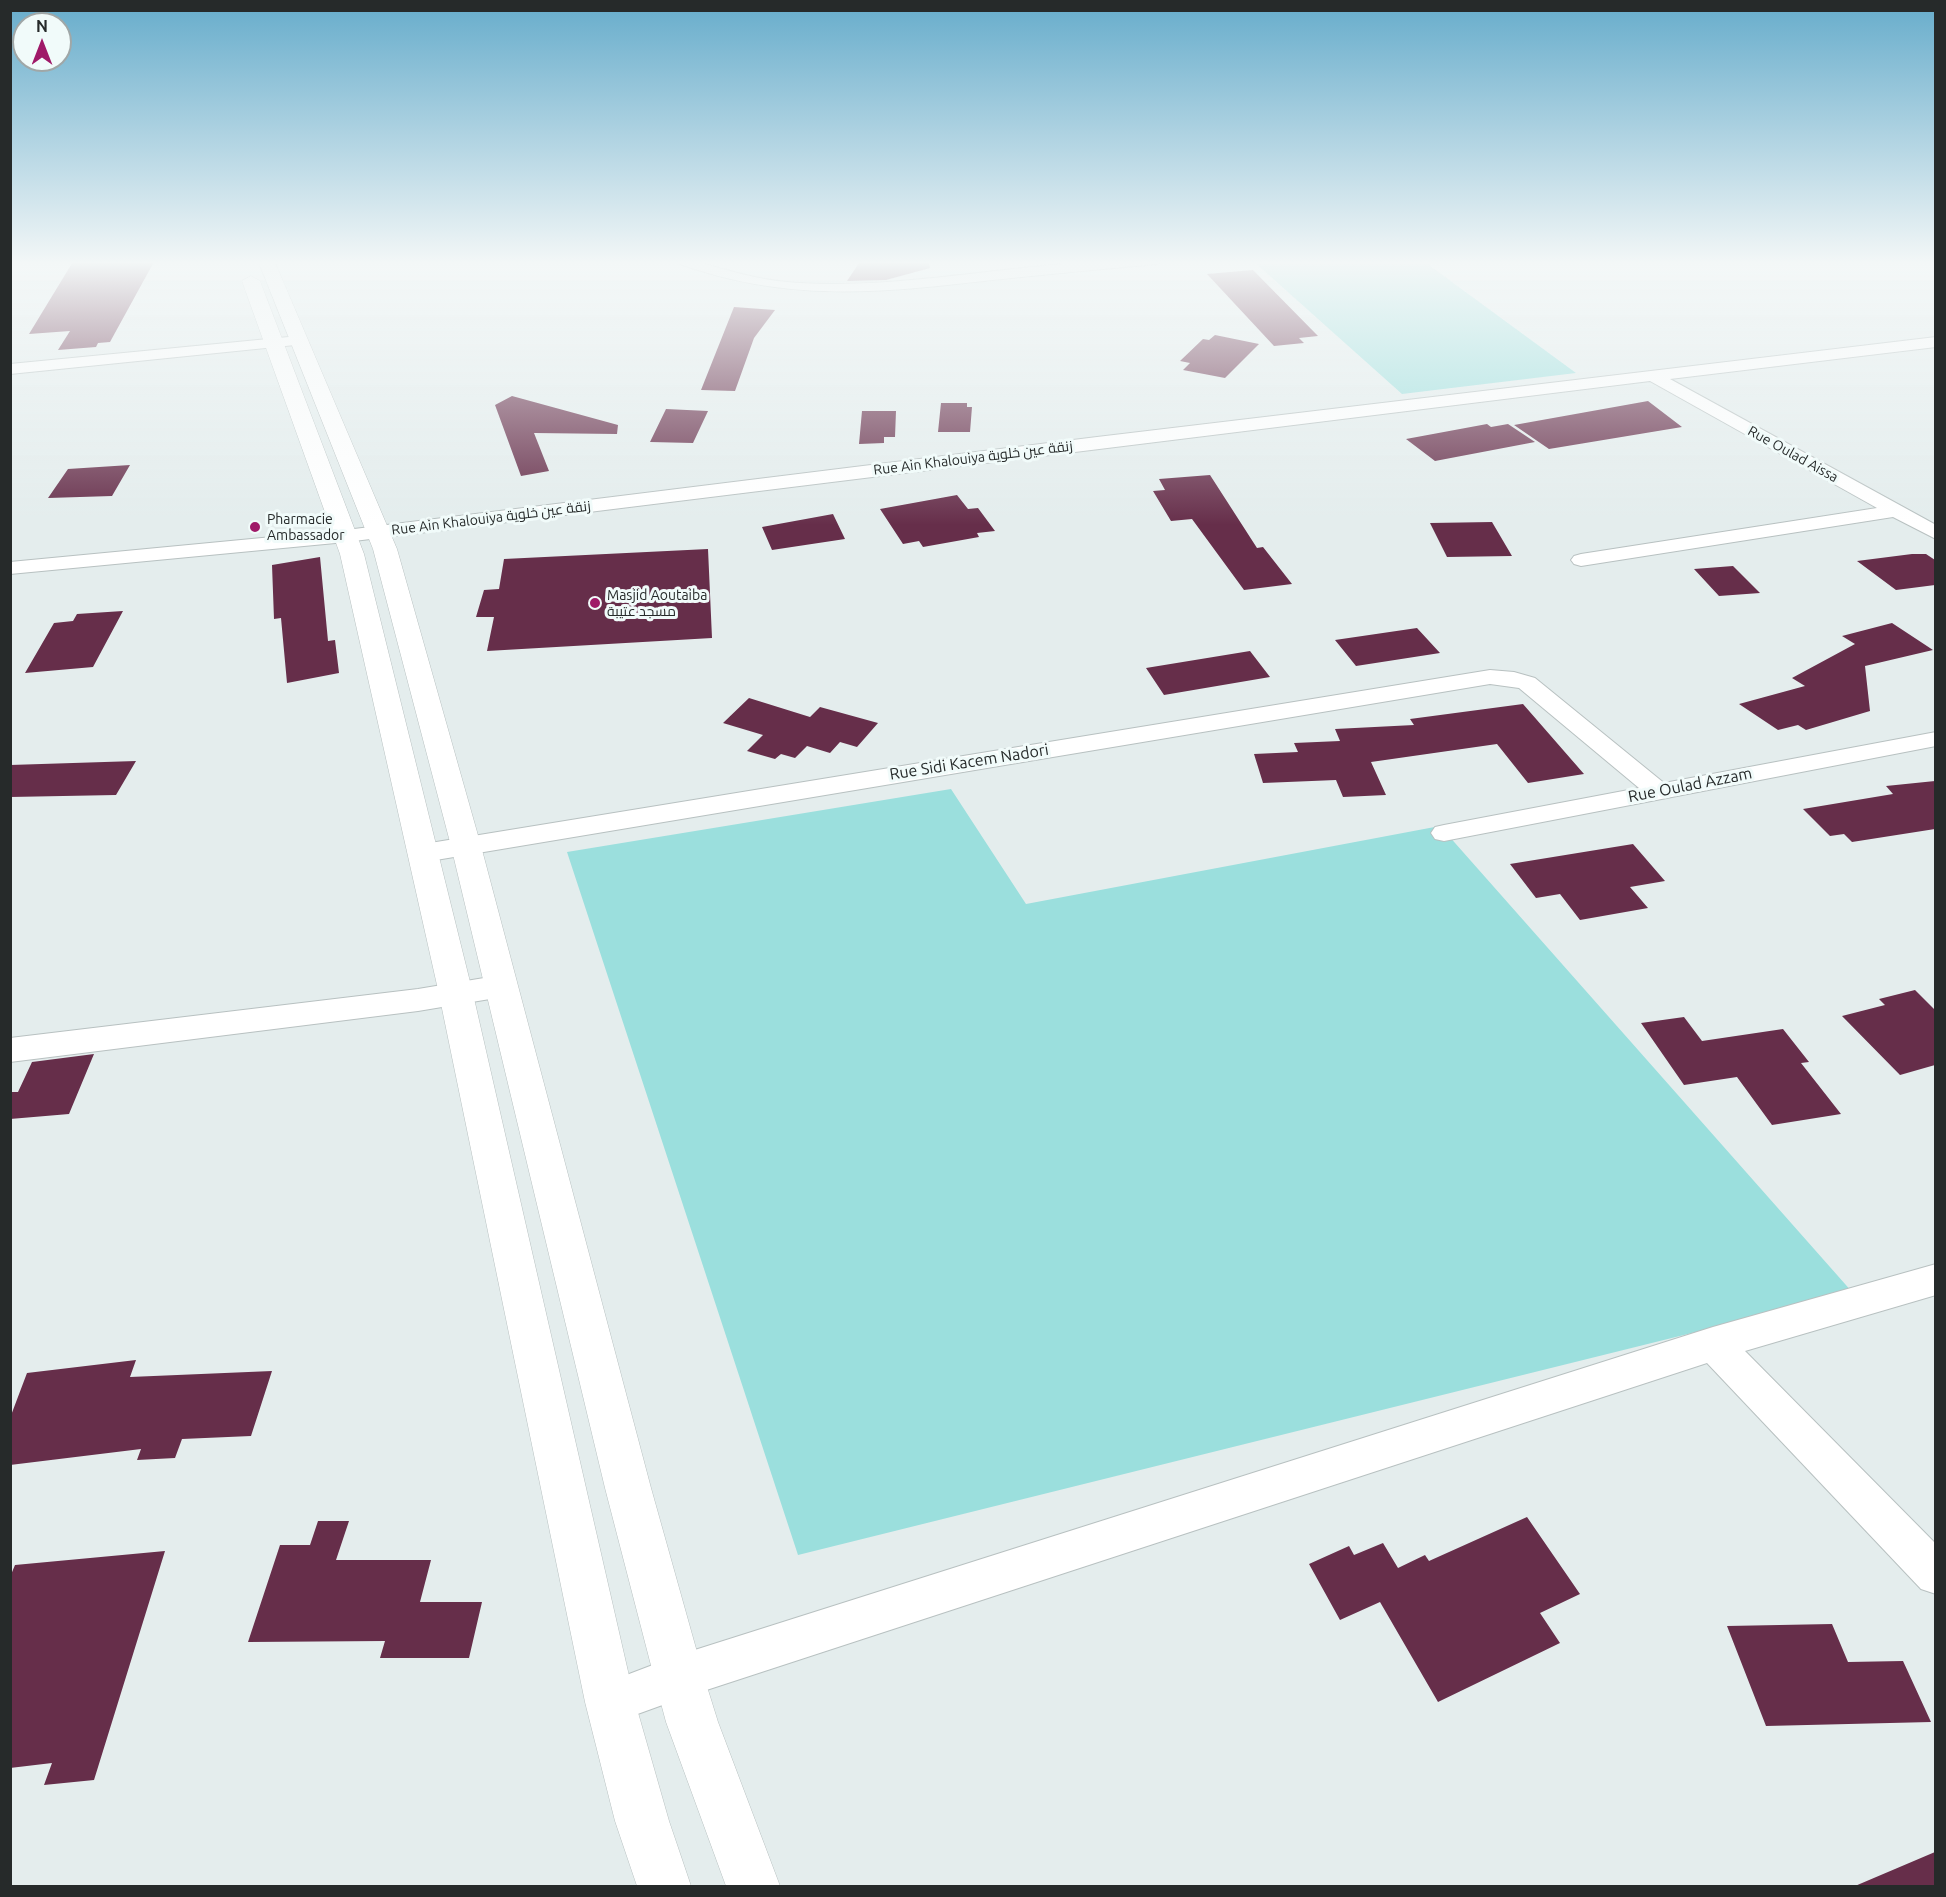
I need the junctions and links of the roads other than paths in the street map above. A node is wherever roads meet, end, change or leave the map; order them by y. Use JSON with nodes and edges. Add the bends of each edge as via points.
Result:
{"nodes":[{"id":1,"x":236,"y":349,"type":"edge"},
{"id":2,"x":276,"y":349,"type":"edge"},
{"id":3,"x":302,"y":349,"type":"edge"},
{"id":4,"x":1878,"y":349,"type":"edge"},
{"id":5,"x":1907,"y":349,"type":"edge"},
{"id":6,"x":1935,"y":359,"type":"edge"},
{"id":7,"x":10,"y":369,"type":"edge"},
{"id":8,"x":1651,"y":375,"type":"junction"},
{"id":9,"x":1895,"y":511,"type":"junction"},
{"id":10,"x":378,"y":532,"type":"junction"},
{"id":11,"x":1935,"y":533,"type":"edge"},
{"id":12,"x":346,"y":536,"type":"junction"},
{"id":13,"x":1581,"y":560,"type":"dead end"},
{"id":14,"x":10,"y":568,"type":"edge"},
{"id":15,"x":1935,"y":739,"type":"edge"},
{"id":16,"x":1658,"y":791,"type":"junction"},
{"id":17,"x":1444,"y":833,"type":"dead end"},
{"id":18,"x":466,"y":846,"type":"junction"},
{"id":19,"x":424,"y":854,"type":"junction"},
{"id":20,"x":502,"y":986,"type":"junction"},
{"id":21,"x":456,"y":994,"type":"junction"},
{"id":22,"x":10,"y":1050,"type":"edge"},
{"id":23,"x":1935,"y":1279,"type":"edge"},
{"id":24,"x":1713,"y":1344,"type":"junction"},
{"id":25,"x":1935,"y":1574,"type":"edge"},
{"id":26,"x":679,"y":1677,"type":"junction"},
{"id":27,"x":610,"y":1702,"type":"junction"},
{"id":28,"x":664,"y":1887,"type":"edge"},
{"id":29,"x":753,"y":1887,"type":"edge"}],
"edges":[{"from":1,"to":7,"type":"street"},
{"from":2,"to":12,"type":"street"},
{"from":3,"to":10,"type":"street"},
{"from":4,"to":8,"type":"street","name":"Rue Ain Khalouiya زنقة عين خلوية"},
{"from":5,"to":6,"type":"street"},
{"from":8,"to":9,"type":"street","name":"Rue Oulad Aissa"},
{"from":8,"to":10,"type":"street","name":"Rue Ain Khalouiya زنقة عين خلوية"},
{"from":9,"to":11,"type":"street","name":"Rue Oulad Aissa"},
{"from":9,"to":13,"type":"street"},
{"from":10,"to":12,"type":"street","name":"Rue Ain Khalouiya زنقة عين خلوية"},
{"from":10,"to":18,"type":"street"},
{"from":12,"to":14,"type":"street","name":"Rue Ain Khalouiya زنقة عين خلوية"},
{"from":12,"to":19,"type":"street"},
{"from":15,"to":16,"type":"street","name":"Rue Oulad Azzam"},
{"from":16,"to":17,"type":"street","name":"Rue Oulad Azzam"},
{"from":16,"to":18,"type":"street","name":"Rue Sidi Kacem Nadori","via":[[1527,683],[1490,677]]},
{"from":18,"to":19,"type":"street","name":"Rue Sidi Kacem Nadori"},
{"from":18,"to":20,"type":"street"},
{"from":19,"to":21,"type":"street"},
{"from":20,"to":21,"type":"street"},
{"from":20,"to":26,"type":"street"},
{"from":21,"to":22,"type":"street"},
{"from":21,"to":27,"type":"street"},
{"from":23,"to":24,"type":"street"},
{"from":24,"to":25,"type":"street"},
{"from":24,"to":26,"type":"street"},
{"from":26,"to":27,"type":"street"},
{"from":26,"to":29,"type":"street"},
{"from":27,"to":28,"type":"street"}]}
